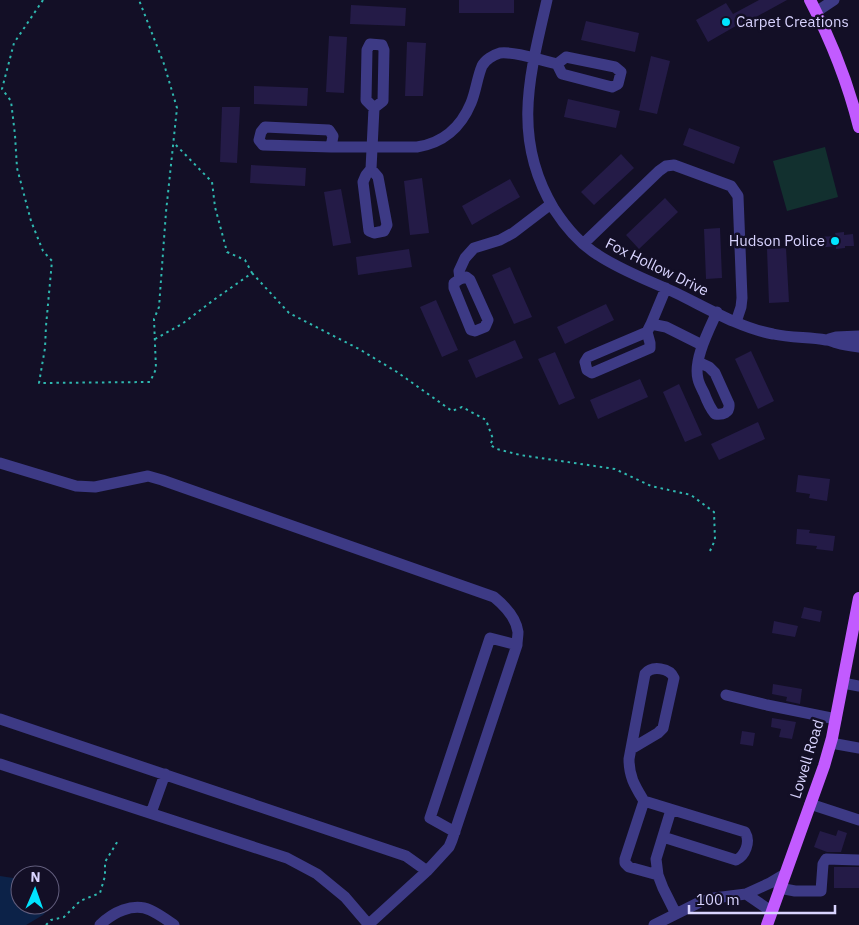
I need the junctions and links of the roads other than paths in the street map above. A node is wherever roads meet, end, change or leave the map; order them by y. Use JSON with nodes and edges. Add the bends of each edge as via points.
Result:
{"nodes":[{"id":1,"x":547,"y":0,"type":"edge"},
{"id":2,"x":810,"y":0,"type":"edge"},
{"id":3,"x":834,"y":0,"type":"edge"},
{"id":4,"x":816,"y":12,"type":"junction"},
{"id":5,"x":534,"y":59,"type":"junction"},
{"id":6,"x":557,"y":64,"type":"junction"},
{"id":7,"x":855,"y":95,"type":"edge"},
{"id":8,"x":374,"y":108,"type":"junction"},
{"id":9,"x":859,"y":127,"type":"edge"},
{"id":10,"x":331,"y":147,"type":"junction"},
{"id":11,"x":372,"y":147,"type":"junction"},
{"id":12,"x":371,"y":170,"type":"junction"},
{"id":13,"x":551,"y":204,"type":"junction"},
{"id":14,"x":584,"y":244,"type":"junction"},
{"id":15,"x":460,"y":279,"type":"dead end"},
{"id":16,"x":666,"y":288,"type":"junction"},
{"id":17,"x":717,"y":312,"type":"junction"},
{"id":18,"x":736,"y":322,"type":"junction"},
{"id":19,"x":649,"y":328,"type":"junction"},
{"id":20,"x":859,"y":336,"type":"edge"},
{"id":21,"x":827,"y":340,"type":"junction"},
{"id":22,"x":702,"y":345,"type":"junction"},
{"id":23,"x":859,"y":347,"type":"edge"},
{"id":24,"x":698,"y":362,"type":"dead end"},
{"id":25,"x":0,"y":463,"type":"edge"},
{"id":26,"x":859,"y":598,"type":"edge"},
{"id":27,"x":856,"y":629,"type":"edge"},
{"id":28,"x":516,"y":645,"type":"junction"},
{"id":29,"x":843,"y":683,"type":"junction"},
{"id":30,"x":859,"y":686,"type":"edge"},
{"id":31,"x":726,"y":695,"type":"dead end"},
{"id":32,"x":0,"y":719,"type":"edge"},
{"id":33,"x":836,"y":719,"type":"junction"},
{"id":34,"x":831,"y":743,"type":"junction"},
{"id":35,"x":859,"y":748,"type":"edge"},
{"id":36,"x":631,"y":749,"type":"junction"},
{"id":37,"x":0,"y":764,"type":"edge"},
{"id":38,"x":165,"y":774,"type":"junction"},
{"id":39,"x":644,"y":801,"type":"junction"},
{"id":40,"x":810,"y":804,"type":"junction"},
{"id":41,"x":671,"y":810,"type":"junction"},
{"id":42,"x":150,"y":813,"type":"junction"},
{"id":43,"x":859,"y":820,"type":"edge"},
{"id":44,"x":455,"y":832,"type":"junction"},
{"id":45,"x":663,"y":837,"type":"junction"},
{"id":46,"x":859,"y":860,"type":"edge"},
{"id":47,"x":427,"y":871,"type":"junction"},
{"id":48,"x":786,"y":874,"type":"junction"},
{"id":49,"x":658,"y":875,"type":"junction"},
{"id":50,"x":780,"y":888,"type":"junction"},
{"id":51,"x":746,"y":894,"type":"junction"},
{"id":52,"x":771,"y":911,"type":"junction"},
{"id":53,"x":676,"y":914,"type":"junction"},
{"id":54,"x":100,"y":925,"type":"edge"},
{"id":55,"x":174,"y":925,"type":"edge"},
{"id":56,"x":369,"y":925,"type":"edge"},
{"id":57,"x":654,"y":925,"type":"edge"},
{"id":58,"x":767,"y":925,"type":"edge"}],
"edges":[{"from":1,"to":5,"type":"street","name":"Fox Hollow Drive"},
{"from":2,"to":4,"type":"main road"},
{"from":3,"to":4,"type":"street"},
{"from":4,"to":7,"type":"main road"},
{"from":5,"to":6,"type":"street"},
{"from":5,"to":11,"type":"street","via":[[502,53],[482,64],[471,103],[463,118],[453,131],[430,145]]},
{"from":5,"to":13,"type":"street","name":"Fox Hollow Drive","via":[[528,96],[529,142],[538,176]]},
{"from":6,"to":6,"type":"street","via":[[566,57],[615,67],[621,72],[618,84],[612,87],[562,74]]},
{"from":7,"to":9,"type":"main road"},
{"from":8,"to":8,"type":"street","via":[[366,100],[367,50],[370,44],[382,45],[384,50],[383,101]]},
{"from":8,"to":11,"type":"street"},
{"from":10,"to":10,"type":"street","via":[[333,136],[329,130],[265,127],[259,140],[263,146]]},
{"from":10,"to":11,"type":"street"},
{"from":11,"to":12,"type":"street"},
{"from":12,"to":12,"type":"street","via":[[362,182],[369,231],[374,233],[384,231],[387,225],[378,177]]},
{"from":13,"to":14,"type":"street","name":"Fox Hollow Drive","via":[[564,224]]},
{"from":13,"to":15,"type":"street","via":[[513,233],[474,248],[459,271]]},
{"from":14,"to":16,"type":"street","name":"Fox Hollow Drive","via":[[616,266]]},
{"from":14,"to":18,"type":"street","via":[[666,166],[674,165],[731,186],[738,196],[742,298]]},
{"from":16,"to":17,"type":"street","name":"Fox Hollow Drive"},
{"from":16,"to":19,"type":"street"},
{"from":17,"to":18,"type":"street","name":"Fox Hollow Drive"},
{"from":17,"to":22,"type":"street"},
{"from":18,"to":21,"type":"street","name":"Fox Hollow Drive","via":[[773,334]]},
{"from":19,"to":19,"type":"street","via":[[588,357],[585,362],[587,370],[592,373],[650,348]]},
{"from":19,"to":22,"type":"street","via":[[666,327]]},
{"from":20,"to":21,"type":"street","name":"Fox Hollow Drive"},
{"from":21,"to":23,"type":"street","name":"Fox Hollow Drive"},
{"from":22,"to":24,"type":"street"},
{"from":25,"to":28,"type":"street","via":[[76,486],[95,487],[148,476],[171,483],[494,597],[512,616],[518,631]]},
{"from":26,"to":27,"type":"main road","name":"Lowell Road"},
{"from":27,"to":29,"type":"main road","name":"Lowell Road"},
{"from":28,"to":44,"type":"street"},
{"from":28,"to":44,"type":"street","via":[[490,638],[430,818]]},
{"from":29,"to":30,"type":"street"},
{"from":29,"to":33,"type":"main road","name":"Lowell Road"},
{"from":31,"to":33,"type":"street"},
{"from":32,"to":38,"type":"street"},
{"from":33,"to":34,"type":"main road","name":"Lowell Road"},
{"from":34,"to":35,"type":"street"},
{"from":34,"to":40,"type":"main road","name":"Lowell Road"},
{"from":36,"to":36,"type":"street","via":[[645,674],[653,668],[670,672],[674,678],[663,728]]},
{"from":36,"to":39,"type":"street","via":[[630,777]]},
{"from":37,"to":42,"type":"street"},
{"from":38,"to":42,"type":"street"},
{"from":38,"to":47,"type":"street","via":[[406,856]]},
{"from":39,"to":41,"type":"street"},
{"from":39,"to":49,"type":"street","via":[[625,863]]},
{"from":40,"to":43,"type":"street"},
{"from":40,"to":48,"type":"main road","name":"Lowell Road"},
{"from":41,"to":45,"type":"street"},
{"from":41,"to":45,"type":"street","via":[[745,832],[748,841],[743,855],[736,860]]},
{"from":42,"to":56,"type":"street","via":[[287,858],[317,874],[345,897]]},
{"from":44,"to":47,"type":"street","via":[[449,847]]},
{"from":45,"to":49,"type":"street","via":[[656,859]]},
{"from":46,"to":50,"type":"street","via":[[826,859],[821,891]]},
{"from":47,"to":56,"type":"street"},
{"from":48,"to":50,"type":"main road","name":"Lowell Road"},
{"from":48,"to":51,"type":"street"},
{"from":49,"to":53,"type":"street"},
{"from":50,"to":52,"type":"main road","name":"Lowell Road"},
{"from":51,"to":52,"type":"street"},
{"from":51,"to":53,"type":"street","via":[[714,898]]},
{"from":52,"to":58,"type":"main road","name":"Lowell Road"},
{"from":53,"to":57,"type":"street"},
{"from":54,"to":55,"type":"street","via":[[112,914],[139,908],[149,909]]}]}
